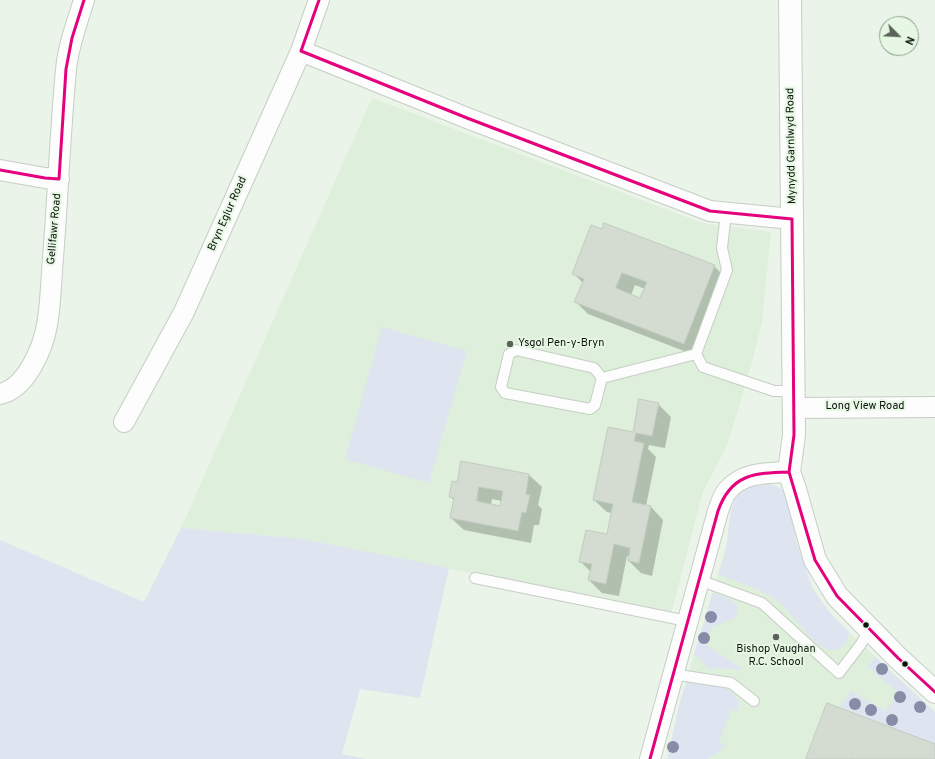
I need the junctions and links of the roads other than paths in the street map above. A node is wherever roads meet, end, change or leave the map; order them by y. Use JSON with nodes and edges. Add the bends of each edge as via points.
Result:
{"nodes":[{"id":1,"x":84,"y":0,"type":"edge"},
{"id":2,"x":319,"y":0,"type":"edge"},
{"id":3,"x":790,"y":0,"type":"edge"},
{"id":4,"x":301,"y":51,"type":"junction"},
{"id":5,"x":0,"y":170,"type":"edge"},
{"id":6,"x":59,"y":179,"type":"junction"},
{"id":7,"x":726,"y":213,"type":"junction"},
{"id":8,"x":792,"y":219,"type":"junction"},
{"id":9,"x":696,"y":354,"type":"junction"},
{"id":10,"x":602,"y":378,"type":"junction"},
{"id":11,"x":0,"y":394,"type":"edge"},
{"id":12,"x":794,"y":399,"type":"junction"},
{"id":13,"x":935,"y":407,"type":"edge"},
{"id":14,"x":124,"y":422,"type":"dead end"},
{"id":15,"x":789,"y":472,"type":"junction"},
{"id":16,"x":475,"y":578,"type":"dead end"},
{"id":17,"x":699,"y":580,"type":"junction"},
{"id":18,"x":687,"y":621,"type":"junction"},
{"id":19,"x":869,"y":629,"type":"junction"},
{"id":20,"x":672,"y":674,"type":"junction"},
{"id":21,"x":935,"y":692,"type":"edge"},
{"id":22,"x":754,"y":701,"type":"dead end"},
{"id":23,"x":650,"y":759,"type":"edge"}],
"edges":[{"from":1,"to":6,"type":"street","name":"Gellifawr Road","via":[[72,38],[66,69]]},
{"from":2,"to":4,"type":"street","name":"Bryn Eglur Road"},
{"from":3,"to":8,"type":"street","name":"Mynydd Garnlwyd Road"},
{"from":4,"to":7,"type":"street","via":[[710,211]]},
{"from":4,"to":14,"type":"street","name":"Bryn Eglur Road","via":[[184,312]]},
{"from":5,"to":6,"type":"street"},
{"from":6,"to":11,"type":"street","name":"Gellifawr Road","via":[[47,326],[28,374],[15,386]]},
{"from":7,"to":8,"type":"street"},
{"from":7,"to":9,"type":"lane","via":[[722,248],[727,270]]},
{"from":8,"to":12,"type":"street","name":"Mynydd Garnlwyd Road"},
{"from":9,"to":10,"type":"lane"},
{"from":9,"to":12,"type":"lane","via":[[703,367]]},
{"from":10,"to":10,"type":"lane","via":[[595,405],[590,409],[505,393],[501,386],[509,354],[516,350],[594,368]]},
{"from":12,"to":13,"type":"street","name":"Long View Road"},
{"from":12,"to":15,"type":"street","name":"Mynydd Garnlwyd Road","via":[[794,435]]},
{"from":15,"to":17,"type":"street","via":[[744,477],[726,491]]},
{"from":15,"to":19,"type":"street","via":[[815,560],[837,596]]},
{"from":16,"to":18,"type":"lane"},
{"from":17,"to":18,"type":"street"},
{"from":17,"to":19,"type":"lane","via":[[762,603],[839,673]]},
{"from":18,"to":20,"type":"street"},
{"from":19,"to":21,"type":"street"},
{"from":20,"to":22,"type":"lane","via":[[731,683]]},
{"from":20,"to":23,"type":"street"}]}
